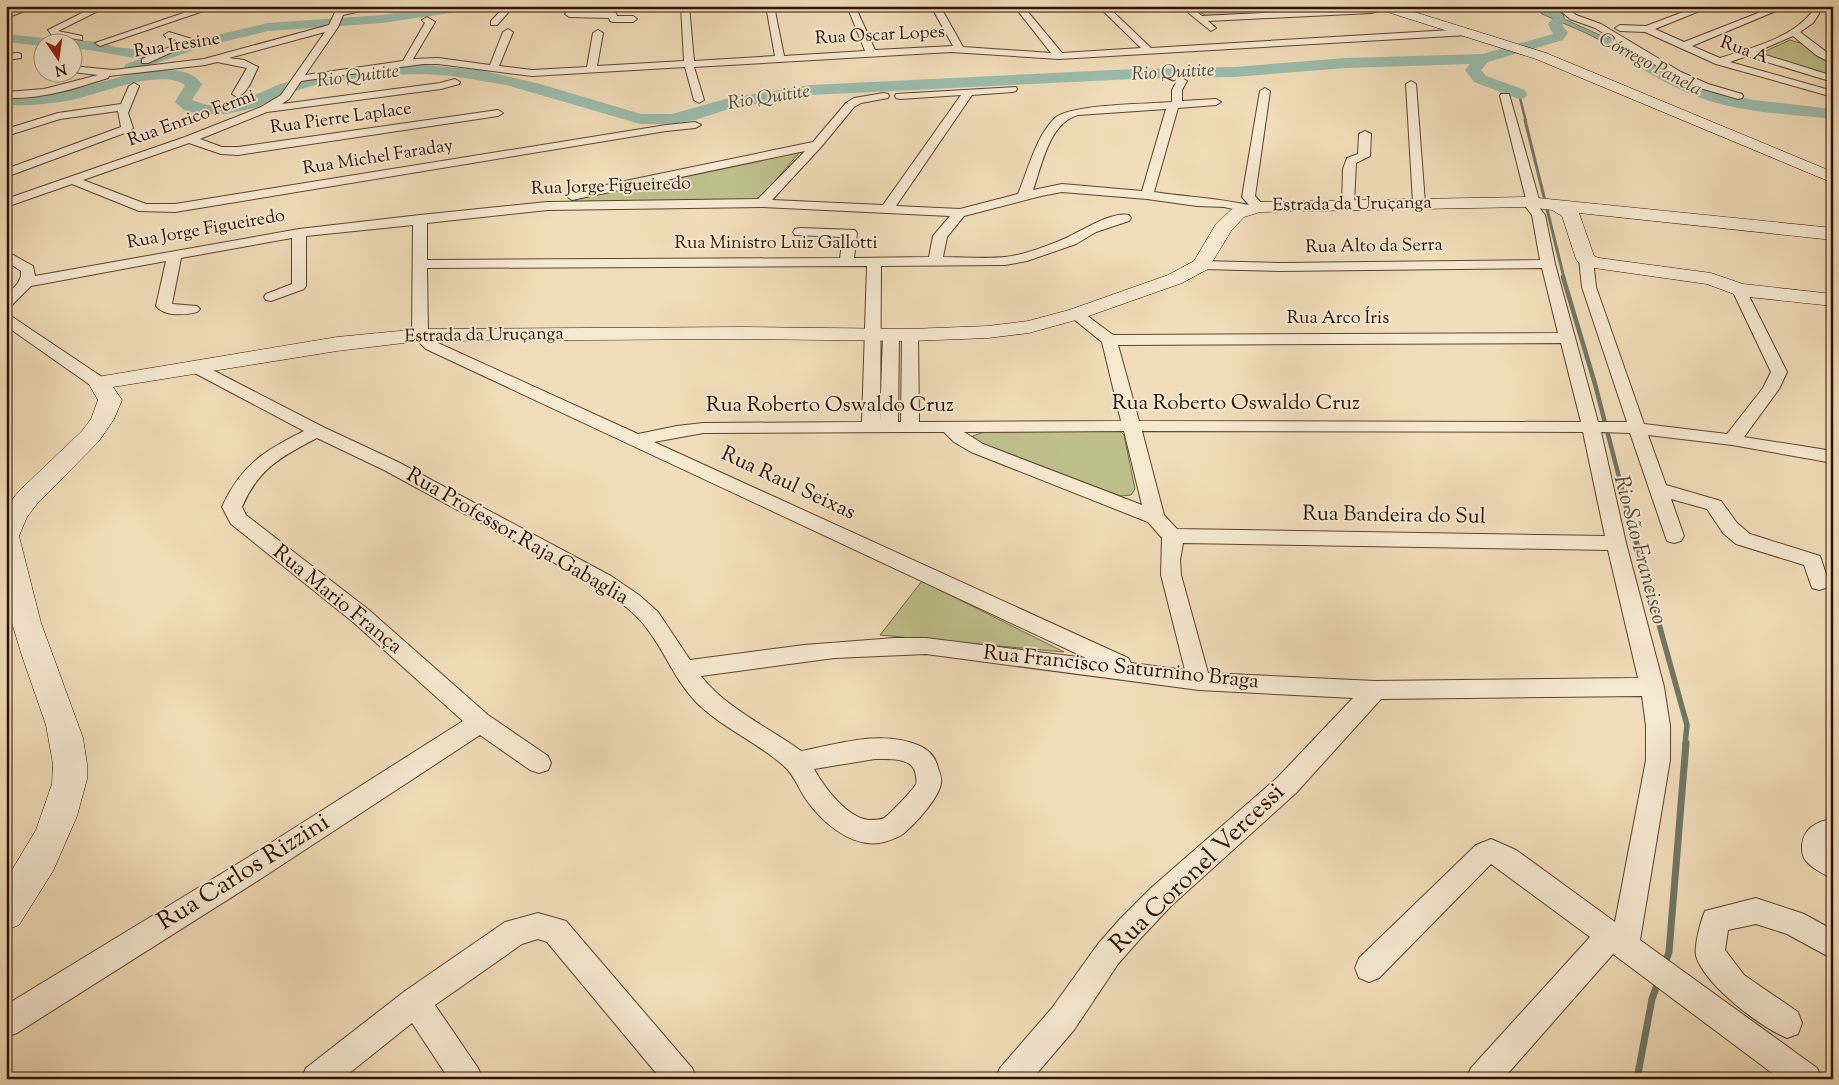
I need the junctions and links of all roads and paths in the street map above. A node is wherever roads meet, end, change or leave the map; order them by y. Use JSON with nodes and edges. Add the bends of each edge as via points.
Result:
{"nodes":[{"id":1,"x":34,"y":6,"type":"edge"},
{"id":2,"x":104,"y":6,"type":"edge"},
{"id":3,"x":133,"y":6,"type":"edge"},
{"id":4,"x":214,"y":6,"type":"edge"},
{"id":5,"x":380,"y":6,"type":"edge"},
{"id":6,"x":510,"y":6,"type":"edge"},
{"id":7,"x":685,"y":6,"type":"edge"},
{"id":8,"x":770,"y":6,"type":"edge"},
{"id":9,"x":851,"y":6,"type":"edge"},
{"id":10,"x":935,"y":6,"type":"edge"},
{"id":11,"x":1018,"y":6,"type":"edge"},
{"id":12,"x":1102,"y":6,"type":"edge"},
{"id":13,"x":1184,"y":6,"type":"edge"},
{"id":14,"x":1559,"y":6,"type":"edge"},
{"id":15,"x":1708,"y":6,"type":"edge"},
{"id":16,"x":1784,"y":6,"type":"edge"},
{"id":17,"x":1814,"y":6,"type":"edge"},
{"id":18,"x":159,"y":7,"type":"edge"},
{"id":19,"x":1387,"y":7,"type":"edge"},
{"id":20,"x":6,"y":15,"type":"edge"},
{"id":21,"x":612,"y":15,"type":"edge"},
{"id":22,"x":337,"y":19,"type":"edge"},
{"id":23,"x":633,"y":19,"type":"dead end"},
{"id":24,"x":427,"y":20,"type":"dead end"},
{"id":25,"x":1201,"y":20,"type":"junction"},
{"id":26,"x":494,"y":23,"type":"dead end"},
{"id":27,"x":1620,"y":28,"type":"dead end"},
{"id":28,"x":1647,"y":29,"type":"junction"},
{"id":29,"x":54,"y":32,"type":"edge"},
{"id":30,"x":508,"y":32,"type":"dead end"},
{"id":31,"x":1468,"y":32,"type":"junction"},
{"id":32,"x":1794,"y":32,"type":"junction"},
{"id":33,"x":598,"y":33,"type":"dead end"},
{"id":34,"x":169,"y":35,"type":"dead end"},
{"id":35,"x":100,"y":43,"type":"dead end"},
{"id":36,"x":1685,"y":45,"type":"junction"},
{"id":37,"x":1234,"y":47,"type":"junction"},
{"id":38,"x":959,"y":48,"type":"junction"},
{"id":39,"x":1150,"y":52,"type":"junction"},
{"id":40,"x":1745,"y":52,"type":"junction"},
{"id":41,"x":871,"y":53,"type":"junction"},
{"id":42,"x":18,"y":56,"type":"dead end"},
{"id":43,"x":1058,"y":56,"type":"junction"},
{"id":44,"x":6,"y":57,"type":"edge"},
{"id":45,"x":780,"y":58,"type":"junction"},
{"id":46,"x":1833,"y":61,"type":"edge"},
{"id":47,"x":205,"y":62,"type":"junction"},
{"id":48,"x":407,"y":62,"type":"junction"},
{"id":49,"x":1720,"y":62,"type":"junction"},
{"id":50,"x":689,"y":64,"type":"junction"},
{"id":51,"x":304,"y":68,"type":"junction"},
{"id":52,"x":82,"y":70,"type":"edge"},
{"id":53,"x":493,"y":70,"type":"junction"},
{"id":54,"x":591,"y":70,"type":"junction"},
{"id":55,"x":347,"y":71,"type":"junction"},
{"id":56,"x":115,"y":72,"type":"junction"},
{"id":57,"x":1833,"y":79,"type":"edge"},
{"id":58,"x":1182,"y":81,"type":"dead end"},
{"id":59,"x":455,"y":82,"type":"dead end"},
{"id":60,"x":293,"y":84,"type":"junction"},
{"id":61,"x":1410,"y":84,"type":"dead end"},
{"id":62,"x":134,"y":86,"type":"dead end"},
{"id":63,"x":1012,"y":89,"type":"dead end"},
{"id":64,"x":1265,"y":91,"type":"dead end"},
{"id":65,"x":969,"y":92,"type":"junction"},
{"id":66,"x":237,"y":94,"type":"dead end"},
{"id":67,"x":1833,"y":94,"type":"edge"},
{"id":68,"x":6,"y":95,"type":"edge"},
{"id":69,"x":884,"y":96,"type":"dead end"},
{"id":70,"x":900,"y":96,"type":"dead end"},
{"id":71,"x":1505,"y":96,"type":"dead end"},
{"id":72,"x":1738,"y":96,"type":"dead end"},
{"id":73,"x":699,"y":100,"type":"dead end"},
{"id":74,"x":1216,"y":102,"type":"dead end"},
{"id":75,"x":1175,"y":105,"type":"junction"},
{"id":76,"x":125,"y":107,"type":"junction"},
{"id":77,"x":265,"y":109,"type":"junction"},
{"id":78,"x":498,"y":112,"type":"dead end"},
{"id":79,"x":694,"y":125,"type":"dead end"},
{"id":80,"x":6,"y":133,"type":"edge"},
{"id":81,"x":1365,"y":134,"type":"dead end"},
{"id":82,"x":189,"y":139,"type":"junction"},
{"id":83,"x":817,"y":145,"type":"junction"},
{"id":84,"x":6,"y":172,"type":"edge"},
{"id":85,"x":1833,"y":178,"type":"edge"},
{"id":86,"x":72,"y":180,"type":"junction"},
{"id":87,"x":1030,"y":182,"type":"junction"},
{"id":88,"x":1046,"y":190,"type":"junction"},
{"id":89,"x":1147,"y":195,"type":"junction"},
{"id":90,"x":1024,"y":196,"type":"junction"},
{"id":91,"x":1197,"y":202,"type":"junction"},
{"id":92,"x":6,"y":203,"type":"edge"},
{"id":93,"x":762,"y":203,"type":"junction"},
{"id":94,"x":1348,"y":203,"type":"junction"},
{"id":95,"x":1419,"y":203,"type":"junction"},
{"id":96,"x":1546,"y":205,"type":"junction"},
{"id":97,"x":547,"y":206,"type":"junction"},
{"id":98,"x":888,"y":208,"type":"junction"},
{"id":99,"x":1255,"y":208,"type":"junction"},
{"id":100,"x":960,"y":213,"type":"junction"},
{"id":101,"x":1124,"y":218,"type":"dead end"},
{"id":102,"x":420,"y":219,"type":"junction"},
{"id":103,"x":1229,"y":220,"type":"junction"},
{"id":104,"x":800,"y":232,"type":"dead end"},
{"id":105,"x":299,"y":233,"type":"junction"},
{"id":106,"x":1833,"y":234,"type":"edge"},
{"id":107,"x":6,"y":254,"type":"edge"},
{"id":108,"x":175,"y":254,"type":"junction"},
{"id":109,"x":847,"y":262,"type":"junction"},
{"id":110,"x":874,"y":262,"type":"junction"},
{"id":111,"x":935,"y":262,"type":"junction"},
{"id":112,"x":420,"y":264,"type":"junction"},
{"id":113,"x":1201,"y":264,"type":"junction"},
{"id":114,"x":1548,"y":264,"type":"junction"},
{"id":115,"x":1593,"y":266,"type":"junction"},
{"id":116,"x":27,"y":282,"type":"junction"},
{"id":117,"x":1739,"y":290,"type":"junction"},
{"id":118,"x":1833,"y":294,"type":"edge"},
{"id":119,"x":272,"y":297,"type":"dead end"},
{"id":120,"x":1833,"y":300,"type":"edge"},
{"id":121,"x":6,"y":303,"type":"edge"},
{"id":122,"x":192,"y":309,"type":"dead end"},
{"id":123,"x":1076,"y":314,"type":"junction"},
{"id":124,"x":6,"y":320,"type":"edge"},
{"id":125,"x":891,"y":334,"type":"junction"},
{"id":126,"x":420,"y":335,"type":"junction"},
{"id":127,"x":1568,"y":338,"type":"junction"},
{"id":128,"x":1109,"y":340,"type":"junction"},
{"id":129,"x":195,"y":368,"type":"junction"},
{"id":130,"x":99,"y":383,"type":"junction"},
{"id":131,"x":1132,"y":426,"type":"junction"},
{"id":132,"x":870,"y":427,"type":"junction"},
{"id":133,"x":889,"y":427,"type":"junction"},
{"id":134,"x":950,"y":427,"type":"junction"},
{"id":135,"x":1595,"y":427,"type":"junction"},
{"id":136,"x":910,"y":428,"type":"junction"},
{"id":137,"x":1633,"y":428,"type":"junction"},
{"id":138,"x":317,"y":431,"type":"junction"},
{"id":139,"x":637,"y":440,"type":"junction"},
{"id":140,"x":1732,"y":440,"type":"junction"},
{"id":141,"x":1833,"y":457,"type":"edge"},
{"id":142,"x":1658,"y":489,"type":"junction"},
{"id":143,"x":1155,"y":517,"type":"junction"},
{"id":144,"x":6,"y":536,"type":"edge"},
{"id":145,"x":1172,"y":536,"type":"junction"},
{"id":146,"x":1674,"y":536,"type":"dead end"},
{"id":147,"x":1616,"y":543,"type":"junction"},
{"id":148,"x":10,"y":581,"type":"edge"},
{"id":149,"x":1819,"y":583,"type":"dead end"},
{"id":150,"x":683,"y":670,"type":"junction"},
{"id":151,"x":1138,"y":673,"type":"junction"},
{"id":152,"x":1199,"y":681,"type":"junction"},
{"id":153,"x":1652,"y":687,"type":"junction"},
{"id":154,"x":1374,"y":690,"type":"junction"},
{"id":155,"x":480,"y":722,"type":"junction"},
{"id":156,"x":797,"y":762,"type":"junction"},
{"id":157,"x":539,"y":763,"type":"dead end"},
{"id":158,"x":1833,"y":831,"type":"edge"},
{"id":159,"x":1833,"y":866,"type":"edge"},
{"id":160,"x":6,"y":912,"type":"edge"},
{"id":161,"x":1833,"y":945,"type":"edge"},
{"id":162,"x":1627,"y":946,"type":"junction"},
{"id":163,"x":1369,"y":968,"type":"dead end"},
{"id":164,"x":415,"y":1001,"type":"junction"},
{"id":165,"x":6,"y":1022,"type":"edge"},
{"id":166,"x":1787,"y":1023,"type":"dead end"},
{"id":167,"x":317,"y":1079,"type":"edge"},
{"id":168,"x":467,"y":1079,"type":"edge"},
{"id":169,"x":681,"y":1079,"type":"edge"},
{"id":170,"x":1011,"y":1079,"type":"edge"},
{"id":171,"x":1482,"y":1079,"type":"edge"},
{"id":172,"x":1806,"y":1079,"type":"edge"}],
"edges":[{"from":1,"to":20,"type":"street"},
{"from":2,"to":29,"type":"street"},
{"from":3,"to":18,"type":"street"},
{"from":4,"to":35,"type":"street"},
{"from":5,"to":22,"type":"street","name":"Rua Iresine"},
{"from":6,"to":26,"type":"street"},
{"from":7,"to":50,"type":"street"},
{"from":8,"to":45,"type":"street"},
{"from":9,"to":41,"type":"street"},
{"from":10,"to":38,"type":"street"},
{"from":11,"to":43,"type":"street"},
{"from":12,"to":39,"type":"street"},
{"from":13,"to":25,"type":"street"},
{"from":14,"to":72,"type":"street","via":[[1573,17],[1598,26],[1677,74]]},
{"from":15,"to":28,"type":"street"},
{"from":16,"to":36,"type":"street"},
{"from":17,"to":32,"type":"street","via":[[1813,18]]},
{"from":19,"to":25,"type":"street"},
{"from":19,"to":31,"type":"street"},
{"from":21,"to":23,"type":"street"},
{"from":22,"to":47,"type":"street","name":"Rua Iresine"},
{"from":22,"to":51,"type":"street"},
{"from":24,"to":48,"type":"street","via":[[430,22]]},
{"from":25,"to":37,"type":"street"},
{"from":27,"to":28,"type":"street"},
{"from":28,"to":36,"type":"street","name":"Rua A"},
{"from":30,"to":53,"type":"street"},
{"from":31,"to":37,"type":"street","name":"Rua Oscar Lopes"},
{"from":31,"to":85,"type":"street","via":[[1528,52]]},
{"from":32,"to":40,"type":"street"},
{"from":32,"to":46,"type":"street"},
{"from":33,"to":54,"type":"street"},
{"from":34,"to":56,"type":"street","via":[[189,42]]},
{"from":36,"to":49,"type":"street","name":"Rua A"},
{"from":37,"to":39,"type":"street","name":"Rua Oscar Lopes"},
{"from":38,"to":41,"type":"street","name":"Rua Oscar Lopes"},
{"from":38,"to":43,"type":"street","name":"Rua Oscar Lopes"},
{"from":39,"to":43,"type":"street","name":"Rua Oscar Lopes"},
{"from":40,"to":49,"type":"street"},
{"from":40,"to":57,"type":"street"},
{"from":41,"to":45,"type":"street","name":"Rua Oscar Lopes"},
{"from":42,"to":44,"type":"street"},
{"from":45,"to":50,"type":"street","name":"Rua Oscar Lopes"},
{"from":47,"to":56,"type":"street","name":"Rua Iresine"},
{"from":47,"to":66,"type":"street","via":[[240,62],[253,67]]},
{"from":48,"to":53,"type":"street","name":"Rua Oscar Lopes","via":[[438,61]]},
{"from":48,"to":55,"type":"street","name":"Rua Oscar Lopes"},
{"from":49,"to":67,"type":"street","name":"Rua A"},
{"from":50,"to":54,"type":"street","name":"Rua Oscar Lopes"},
{"from":50,"to":73,"type":"street"},
{"from":51,"to":55,"type":"street"},
{"from":51,"to":60,"type":"street"},
{"from":52,"to":56,"type":"street"},
{"from":53,"to":54,"type":"street","name":"Rua Oscar Lopes","via":[[532,73]]},
{"from":55,"to":60,"type":"street","name":"Rua Oscar Lopes"},
{"from":56,"to":68,"type":"street","via":[[54,91],[27,96]]},
{"from":58,"to":75,"type":"street"},
{"from":59,"to":77,"type":"street","name":"Rua Enrico Fermi"},
{"from":60,"to":77,"type":"street","via":[[285,97]]},
{"from":61,"to":95,"type":"street"},
{"from":62,"to":76,"type":"street"},
{"from":63,"to":65,"type":"street"},
{"from":64,"to":99,"type":"street","via":[[1248,197]]},
{"from":65,"to":70,"type":"street"},
{"from":65,"to":98,"type":"street"},
{"from":69,"to":83,"type":"street","via":[[858,100],[850,105]]},
{"from":71,"to":96,"type":"street"},
{"from":74,"to":75,"type":"street"},
{"from":75,"to":87,"type":"street","via":[[1078,112],[1065,116],[1057,122]]},
{"from":75,"to":89,"type":"street"},
{"from":76,"to":80,"type":"street","via":[[64,115]]},
{"from":76,"to":84,"type":"street","via":[[123,117],[127,127],[122,131]]},
{"from":77,"to":82,"type":"street","name":"Rua Enrico Fermi"},
{"from":78,"to":82,"type":"street","name":"Rua Pierre Laplace","via":[[238,151],[221,150]]},
{"from":79,"to":86,"type":"street","name":"Rua Michel Faraday","via":[[175,208],[144,208]]},
{"from":81,"to":94,"type":"street","via":[[1364,156],[1351,161],[1349,166]]},
{"from":82,"to":86,"type":"street","name":"Rua Enrico Fermi"},
{"from":83,"to":93,"type":"street"},
{"from":83,"to":97,"type":"street","via":[[573,196]]},
{"from":86,"to":92,"type":"street","name":"Rua Enrico Fermi"},
{"from":87,"to":88,"type":"street"},
{"from":87,"to":90,"type":"street"},
{"from":88,"to":89,"type":"street","name":"Rua Jorge Figueiredo","via":[[1075,188]]},
{"from":88,"to":90,"type":"street","name":"Rua Jorge Figueiredo"},
{"from":89,"to":91,"type":"street","name":"Rua Jorge Figueiredo"},
{"from":90,"to":100,"type":"street","name":"Rua Jorge Figueiredo"},
{"from":91,"to":99,"type":"street","name":"Rua Jorge Figueiredo"},
{"from":91,"to":103,"type":"street","name":"Rua Jorge Figueiredo"},
{"from":93,"to":97,"type":"street","name":"Rua Jorge Figueiredo"},
{"from":93,"to":98,"type":"street","name":"Rua Jorge Figueiredo"},
{"from":94,"to":95,"type":"street","name":"Estrada da Uruçanga"},
{"from":94,"to":99,"type":"street","name":"Estrada da Uruçanga"},
{"from":95,"to":96,"type":"street","name":"Estrada da Uruçanga"},
{"from":96,"to":106,"type":"street","name":"Estrada da Uruçanga"},
{"from":96,"to":114,"type":"street","via":[[1538,215]]},
{"from":96,"to":115,"type":"street"},
{"from":97,"to":102,"type":"street","name":"Rua Jorge Figueiredo"},
{"from":98,"to":100,"type":"street","name":"Rua Jorge Figueiredo"},
{"from":99,"to":103,"type":"street","name":"Estrada da Uruçanga","via":[[1238,213]]},
{"from":100,"to":111,"type":"street","via":[[940,236]]},
{"from":101,"to":111,"type":"street","name":"Rua Ministro Luiz Gallotti","via":[[1022,258]]},
{"from":102,"to":105,"type":"street","name":"Rua Jorge Figueiredo"},
{"from":102,"to":112,"type":"street"},
{"from":103,"to":113,"type":"street","name":"Estrada da Uruçanga"},
{"from":104,"to":109,"type":"street","via":[[850,233]]},
{"from":105,"to":108,"type":"street","name":"Rua Jorge Figueiredo"},
{"from":105,"to":119,"type":"street","via":[[299,286]]},
{"from":107,"to":116,"type":"street","via":[[28,269]]},
{"from":108,"to":116,"type":"street","name":"Rua Jorge Figueiredo"},
{"from":108,"to":122,"type":"street","via":[[164,306],[168,309]]},
{"from":109,"to":110,"type":"street","name":"Rua Ministro Luiz Gallotti"},
{"from":109,"to":112,"type":"street","name":"Rua Ministro Luiz Gallotti"},
{"from":110,"to":111,"type":"street","name":"Rua Ministro Luiz Gallotti"},
{"from":110,"to":125,"type":"street"},
{"from":112,"to":126,"type":"street"},
{"from":113,"to":114,"type":"street","name":"Rua Alto da Serra","via":[[1280,267]]},
{"from":113,"to":123,"type":"street","name":"Estrada da Uruçanga","via":[[1175,279]]},
{"from":114,"to":127,"type":"street"},
{"from":115,"to":117,"type":"street","via":[[1711,279]]},
{"from":115,"to":137,"type":"street","via":[[1589,287]]},
{"from":116,"to":121,"type":"street"},
{"from":117,"to":118,"type":"street","via":[[1740,286],[1748,284]]},
{"from":117,"to":120,"type":"street"},
{"from":117,"to":140,"type":"street","via":[[1779,372],[1771,389]]},
{"from":123,"to":125,"type":"street","name":"Estrada da Uruçanga","via":[[1009,330]]},
{"from":123,"to":128,"type":"street"},
{"from":124,"to":130,"type":"street"},
{"from":125,"to":126,"type":"street","name":"Estrada da Uruçanga"},
{"from":125,"to":132,"type":"street"},
{"from":125,"to":133,"type":"street"},
{"from":125,"to":136,"type":"street"},
{"from":126,"to":129,"type":"street","name":"Estrada da Uruçanga","via":[[336,344]]},
{"from":126,"to":139,"type":"street","name":"Rua Raul Seixas","via":[[432,346]]},
{"from":127,"to":128,"type":"street","name":"Rua Arco Íris"},
{"from":127,"to":135,"type":"street"},
{"from":128,"to":131,"type":"street"},
{"from":129,"to":130,"type":"street","name":"Estrada da Uruçanga"},
{"from":129,"to":138,"type":"street","name":"Rua Professor Raja Gabaglia"},
{"from":130,"to":144,"type":"street","via":[[110,400],[103,418],[84,442],[29,495],[10,522]]},
{"from":131,"to":134,"type":"street","name":"Rua Roberto Oswaldo Cruz"},
{"from":131,"to":135,"type":"street","name":"Rua Roberto Oswaldo Cruz"},
{"from":131,"to":143,"type":"street"},
{"from":132,"to":133,"type":"street","name":"Rua Roberto Oswaldo Cruz"},
{"from":132,"to":139,"type":"street","name":"Rua Roberto Oswaldo Cruz","via":[[703,428]]},
{"from":133,"to":136,"type":"street","name":"Rua Roberto Oswaldo Cruz"},
{"from":134,"to":136,"type":"street","name":"Rua Roberto Oswaldo Cruz"},
{"from":134,"to":143,"type":"street","via":[[960,438],[977,448]]},
{"from":135,"to":137,"type":"street","name":"Rua Roberto Oswaldo Cruz"},
{"from":135,"to":147,"type":"street"},
{"from":137,"to":140,"type":"street","name":"Rua Roberto Oswaldo Cruz"},
{"from":137,"to":142,"type":"street"},
{"from":138,"to":150,"type":"street","name":"Rua Professor Raja Gabaglia","via":[[391,466],[604,581],[632,600],[656,623]]},
{"from":138,"to":155,"type":"street","name":"Rua Mario França","via":[[260,463],[238,489],[232,507],[238,519],[360,616]]},
{"from":139,"to":151,"type":"street","name":"Rua Raul Seixas"},
{"from":140,"to":141,"type":"street","name":"Rua Roberto Oswaldo Cruz"},
{"from":142,"to":146,"type":"street"},
{"from":142,"to":149,"type":"street","via":[[1714,505],[1742,540],[1813,561]]},
{"from":143,"to":145,"type":"street"},
{"from":144,"to":148,"type":"street"},
{"from":145,"to":147,"type":"street","name":"Rua Bandeira do Sul"},
{"from":145,"to":152,"type":"street","via":[[1171,575]]},
{"from":147,"to":153,"type":"street"},
{"from":148,"to":160,"type":"street","via":[[68,740],[70,780],[59,819],[42,855]]},
{"from":150,"to":151,"type":"street","name":"Rua Francisco Saturnino Braga","via":[[886,645],[926,646]]},
{"from":150,"to":156,"type":"street","name":"Rua Professor Raja Gabaglia","via":[[705,696]]},
{"from":151,"to":152,"type":"street","name":"Rua Francisco Saturnino Braga"},
{"from":152,"to":154,"type":"street","name":"Rua Francisco Saturnino Braga"},
{"from":153,"to":154,"type":"street","name":"Rua Francisco Saturnino Braga"},
{"from":153,"to":162,"type":"street","via":[[1658,726],[1658,760]]},
{"from":154,"to":170,"type":"street","name":"Rua Coronel Vercessi","via":[[1287,785],[1161,897],[1130,929],[1108,954],[1063,1019]]},
{"from":155,"to":157,"type":"street","name":"Rua Mario França"},
{"from":155,"to":165,"type":"street","name":"Rua Carlos Rizzini","via":[[256,867]]},
{"from":156,"to":156,"type":"street","name":"Rua Professor Raja Gabaglia","via":[[815,792],[847,824],[860,831],[891,828],[925,794],[930,783],[929,771],[923,762],[899,748]]},
{"from":158,"to":159,"type":"street","via":[[1824,832],[1816,840],[1815,852]]},
{"from":161,"to":166,"type":"street","via":[[1794,923],[1756,911],[1716,920],[1710,954],[1734,985]]},
{"from":162,"to":163,"type":"street","via":[[1507,859],[1491,851],[1485,853]]},
{"from":162,"to":171,"type":"street"},
{"from":162,"to":172,"type":"street"},
{"from":164,"to":167,"type":"street"},
{"from":164,"to":168,"type":"street"},
{"from":164,"to":169,"type":"street","via":[[515,932],[538,926],[556,931]]}]}
